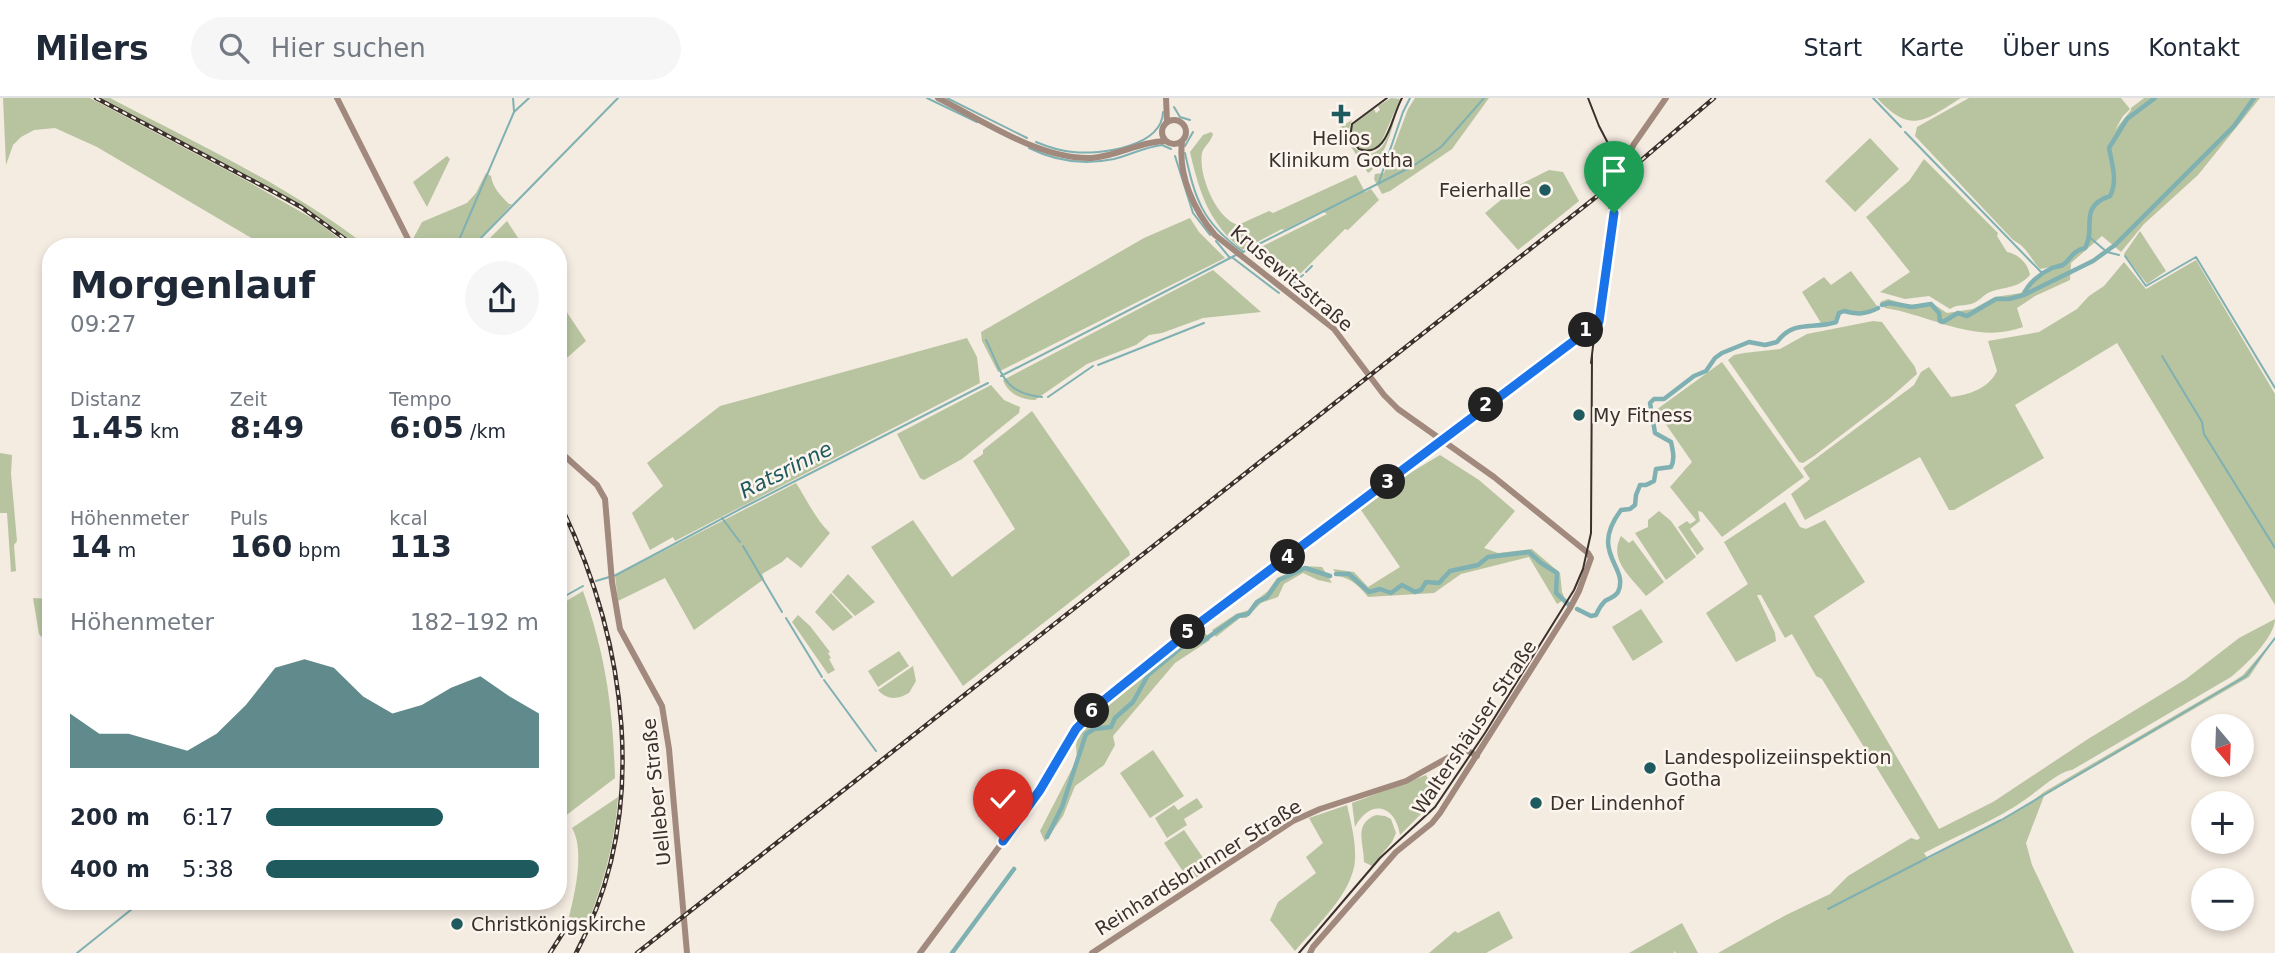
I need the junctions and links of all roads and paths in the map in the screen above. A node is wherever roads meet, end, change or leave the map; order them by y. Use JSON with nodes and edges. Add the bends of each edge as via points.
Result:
{"nodes":[{"id":1,"x":337,"y":98,"type":"edge"},
{"id":2,"x":938,"y":98,"type":"edge"},
{"id":3,"x":1666,"y":98,"type":"edge"},
{"id":4,"x":1166,"y":100,"type":"edge"},
{"id":5,"x":1175,"y":120,"type":"junction"},
{"id":6,"x":1167,"y":122,"type":"junction"},
{"id":7,"x":1162,"y":132,"type":"junction"},
{"id":8,"x":1169,"y":142,"type":"junction"},
{"id":9,"x":1182,"y":142,"type":"junction"},
{"id":10,"x":1143,"y":145,"type":"junction"},
{"id":11,"x":1182,"y":162,"type":"junction"},
{"id":12,"x":407,"y":238,"type":"edge"},
{"id":13,"x":1441,"y":441,"type":"junction"},
{"id":14,"x":567,"y":458,"type":"edge"},
{"id":15,"x":1589,"y":566,"type":"joint"},
{"id":16,"x":1477,"y":756,"type":"junction"},
{"id":17,"x":687,"y":953,"type":"edge"},
{"id":18,"x":920,"y":953,"type":"edge"},
{"id":19,"x":1092,"y":953,"type":"edge"},
{"id":20,"x":1310,"y":953,"type":"edge"}],
"edges":[{"from":1,"to":12,"type":"street"},
{"from":2,"to":10,"type":"street","via":[[1057,154],[1102,157]]},
{"from":3,"to":13,"type":"street","via":[[1618,173],[1599,322]]},
{"from":4,"to":5,"type":"street"},
{"from":4,"to":6,"type":"street"},
{"from":5,"to":6,"type":"street"},
{"from":5,"to":9,"type":"street","via":[[1186,130]]},
{"from":6,"to":7,"type":"street"},
{"from":7,"to":8,"type":"street"},
{"from":7,"to":10,"type":"street"},
{"from":8,"to":9,"type":"street"},
{"from":8,"to":10,"type":"street"},
{"from":8,"to":11,"type":"street"},
{"from":9,"to":11,"type":"street"},
{"from":11,"to":13,"type":"street","name":"Krusewitzstraße","via":[[1191,197],[1214,235],[1334,329],[1391,403]]},
{"from":13,"to":15,"type":"street","name":"Krusewitzstraße","via":[[1588,553]]},
{"from":13,"to":18,"type":"street","via":[[1103,701],[1076,729],[1045,783]]},
{"from":14,"to":17,"type":"street","name":"Uelleber Straße","via":[[603,494],[622,634],[663,712]]},
{"from":15,"to":16,"type":"street","name":"Waltershäuser Straße","via":[[1570,608]]},
{"from":16,"to":19,"type":"street","name":"Reinhardsbrunner Straße","via":[[1458,752],[1406,781],[1293,821]]},
{"from":16,"to":20,"type":"street","name":"Waltershäuser Straße","via":[[1437,817],[1387,862]]}]}
